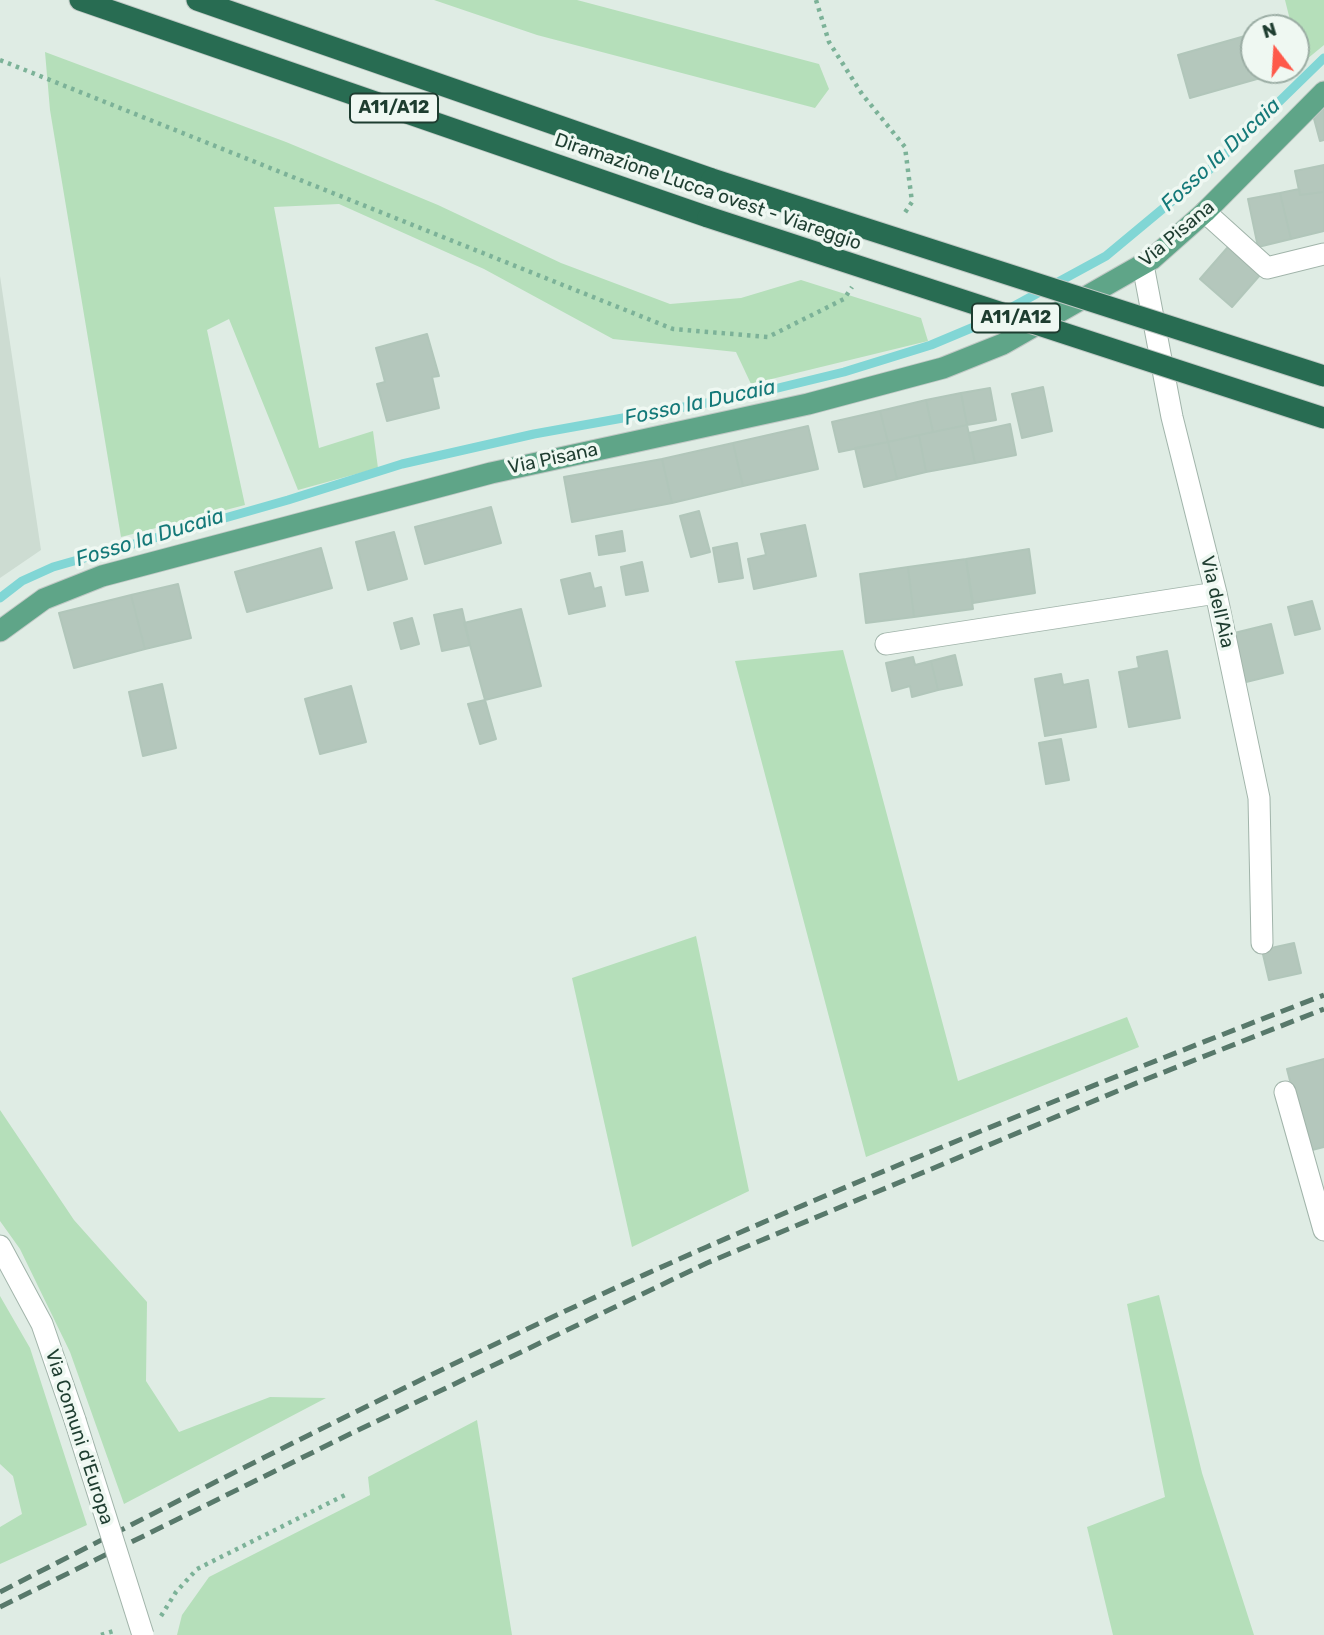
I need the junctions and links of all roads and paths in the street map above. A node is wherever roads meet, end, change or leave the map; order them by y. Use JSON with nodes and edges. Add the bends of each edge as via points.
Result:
{"nodes":[{"id":1,"x":80,"y":0,"type":"edge"},
{"id":2,"x":197,"y":0,"type":"edge"},
{"id":3,"x":816,"y":0,"type":"edge"},
{"id":4,"x":0,"y":60,"type":"edge"},
{"id":5,"x":1324,"y":92,"type":"edge"},
{"id":6,"x":1205,"y":212,"type":"junction"},
{"id":7,"x":897,"y":224,"type":"dead end"},
{"id":8,"x":1324,"y":254,"type":"edge"},
{"id":9,"x":1143,"y":265,"type":"junction"},
{"id":10,"x":859,"y":278,"type":"dead end"},
{"id":11,"x":1324,"y":376,"type":"edge"},
{"id":12,"x":1324,"y":418,"type":"edge"},
{"id":13,"x":1216,"y":593,"type":"junction"},
{"id":14,"x":0,"y":631,"type":"edge"},
{"id":15,"x":886,"y":645,"type":"dead end"},
{"id":16,"x":1262,"y":943,"type":"dead end"},
{"id":17,"x":1285,"y":1092,"type":"dead end"},
{"id":18,"x":1324,"y":1230,"type":"edge"},
{"id":19,"x":0,"y":1246,"type":"edge"},
{"id":20,"x":349,"y":1493,"type":"dead end"},
{"id":21,"x":140,"y":1628,"type":"edge"},
{"id":22,"x":101,"y":1635,"type":"edge"}],
"edges":[{"from":1,"to":12,"type":"highway","name":"Diramazione Lucca ovest - Viareggio","number":"A11/A12","bridge":true,"via":[[708,217]]},
{"from":2,"to":11,"type":"highway","name":"Diramazione Lucca ovest - Viareggio","number":"A11/A12","bridge":true,"via":[[712,179]]},
{"from":3,"to":7,"type":"path","via":[[829,42],[862,94],[905,147],[912,202]]},
{"from":4,"to":10,"type":"path","via":[[673,329],[768,337],[844,299]]},
{"from":5,"to":6,"type":"main road","name":"Via Pisana"},
{"from":6,"to":8,"type":"street","via":[[1267,268]]},
{"from":6,"to":9,"type":"main road","name":"Via Pisana"},
{"from":9,"to":13,"type":"street","name":"Via dell'Aia","via":[[1172,417]]},
{"from":9,"to":14,"type":"main road","name":"Via Pisana","via":[[1003,344],[943,368],[808,404],[491,473],[102,576],[44,599]]},
{"from":13,"to":15,"type":"street"},
{"from":13,"to":16,"type":"street","name":"Via dell'Aia","via":[[1259,798]]},
{"from":17,"to":18,"type":"street"},
{"from":19,"to":21,"type":"street","name":"Via Comuni d'Europa","bridge":true,"via":[[42,1325]]},
{"from":20,"to":21,"type":"path","via":[[197,1569],[161,1617]]},
{"from":21,"to":22,"type":"path"}]}
